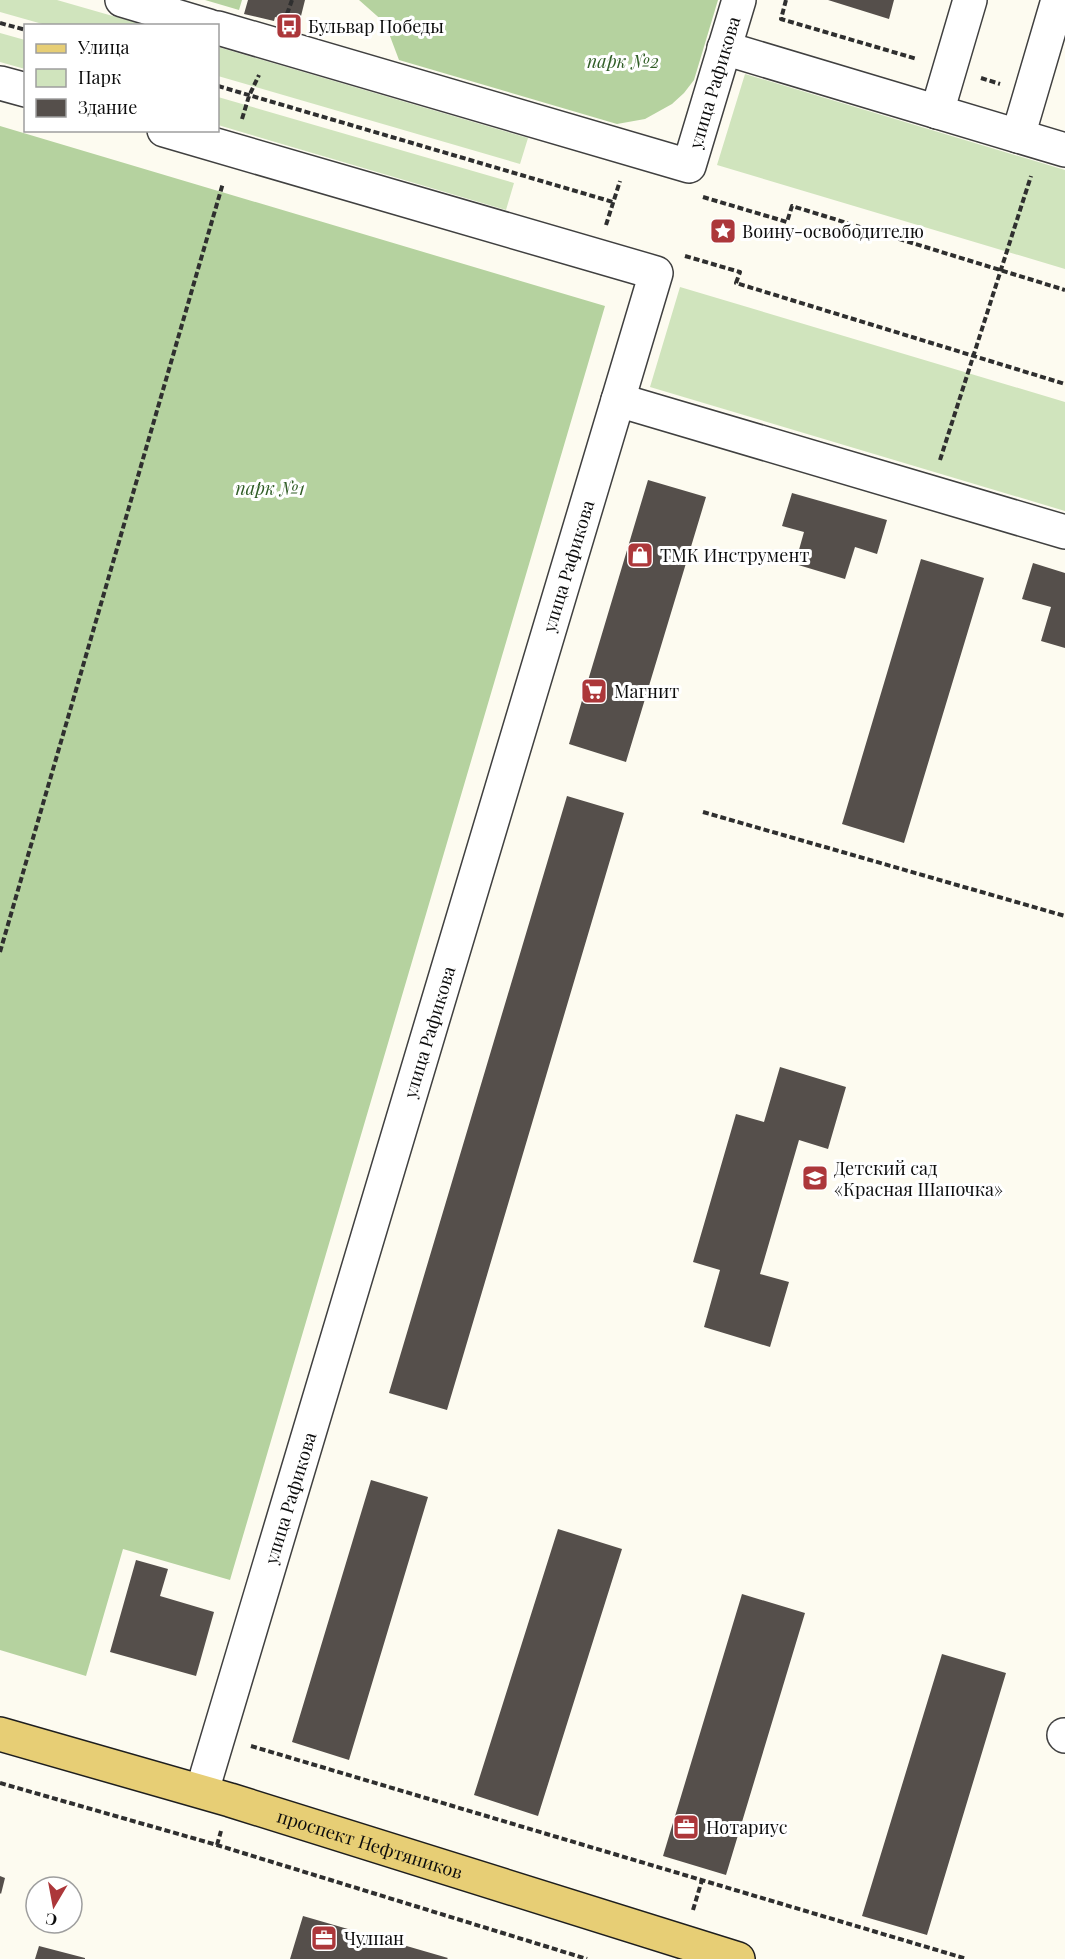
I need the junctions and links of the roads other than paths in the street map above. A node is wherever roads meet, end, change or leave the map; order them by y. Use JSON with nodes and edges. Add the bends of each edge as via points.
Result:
{"nodes":[{"id":1,"x":122,"y":0,"type":"edge"},
{"id":2,"x":739,"y":0,"type":"edge"},
{"id":3,"x":970,"y":0,"type":"edge"},
{"id":4,"x":1058,"y":0,"type":"edge"},
{"id":5,"x":202,"y":24,"type":"edge"},
{"id":6,"x":219,"y":28,"type":"edge"},
{"id":7,"x":724,"y":48,"type":"junction"},
{"id":8,"x":0,"y":83,"type":"edge"},
{"id":9,"x":24,"y":89,"type":"edge"},
{"id":10,"x":937,"y":112,"type":"junction"},
{"id":11,"x":171,"y":132,"type":"edge"},
{"id":12,"x":1042,"y":143,"type":"edge"},
{"id":13,"x":618,"y":400,"type":"junction"},
{"id":14,"x":1065,"y":532,"type":"edge"},
{"id":15,"x":0,"y":1734,"type":"edge"},
{"id":16,"x":202,"y":1791,"type":"junction"},
{"id":17,"x":738,"y":1959,"type":"edge"}],
"edges":[{"from":1,"to":5,"type":"street"},
{"from":2,"to":7,"type":"street","name":"улица Рафикова"},
{"from":3,"to":10,"type":"street"},
{"from":4,"to":12,"type":"street"},
{"from":6,"to":7,"type":"street","name":"улица Рафикова","via":[[694,181]]},
{"from":7,"to":10,"type":"street"},
{"from":8,"to":9,"type":"street"},
{"from":10,"to":12,"type":"street"},
{"from":11,"to":13,"type":"street","name":"улица Рафикова","via":[[670,264]]},
{"from":13,"to":14,"type":"street"},
{"from":13,"to":16,"type":"street","name":"улица Рафикова"},
{"from":15,"to":16,"type":"main road","name":"проспект Нефтяников"},
{"from":16,"to":17,"type":"main road","name":"проспект Нефтяников"}]}
